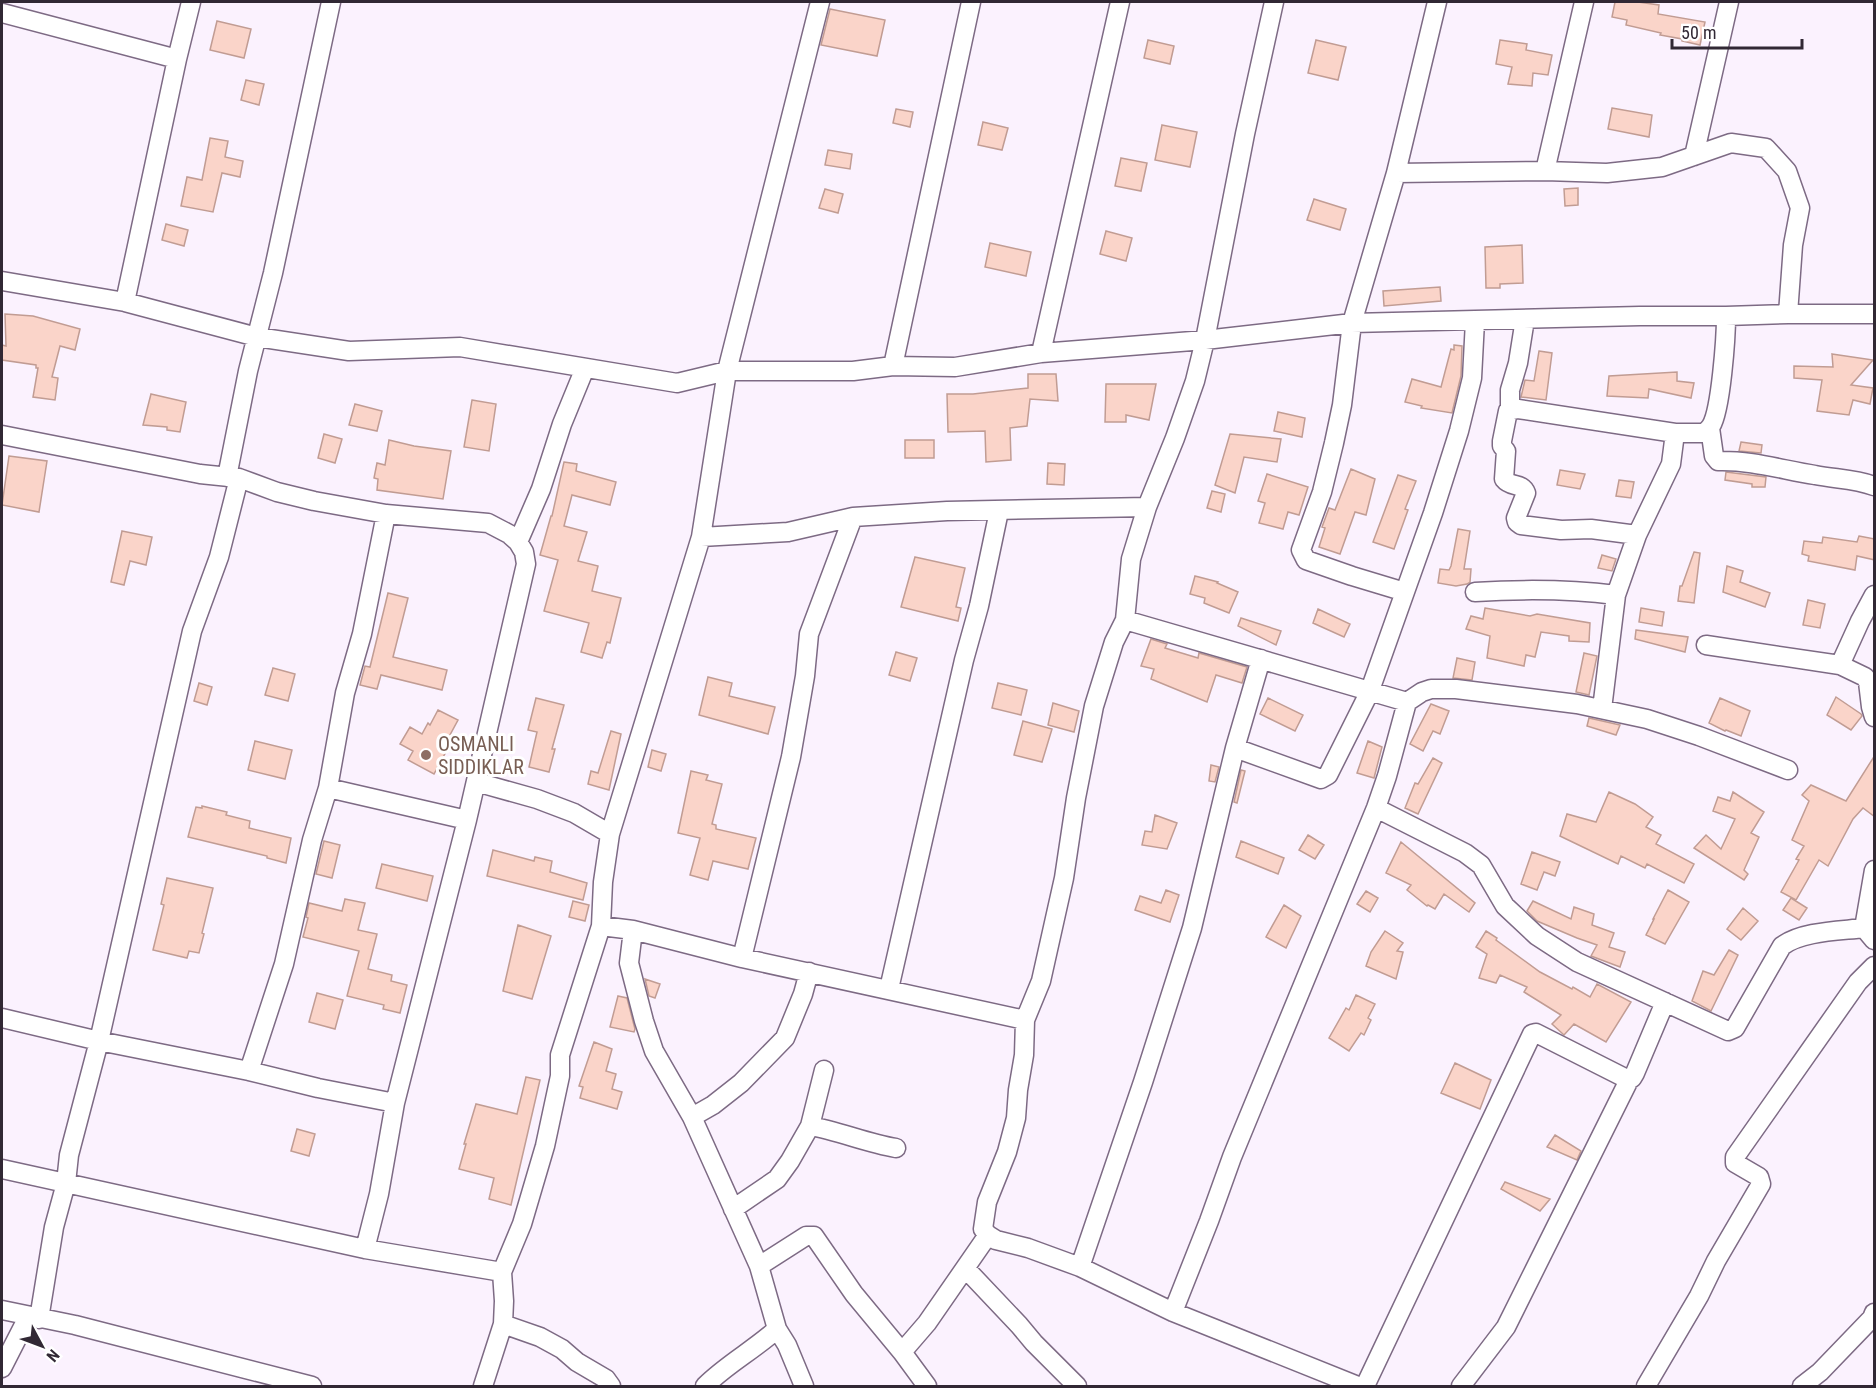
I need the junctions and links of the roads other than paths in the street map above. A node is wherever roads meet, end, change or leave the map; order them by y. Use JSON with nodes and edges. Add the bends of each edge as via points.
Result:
{"nodes":[{"id":1,"x":191,"y":2,"type":"edge"},
{"id":2,"x":331,"y":2,"type":"edge"},
{"id":3,"x":820,"y":2,"type":"edge"},
{"id":4,"x":971,"y":2,"type":"edge"},
{"id":5,"x":1119,"y":2,"type":"edge"},
{"id":6,"x":1273,"y":2,"type":"edge"},
{"id":7,"x":1437,"y":2,"type":"edge"},
{"id":8,"x":1584,"y":2,"type":"edge"},
{"id":9,"x":1729,"y":2,"type":"edge"},
{"id":10,"x":2,"y":13,"type":"edge"},
{"id":11,"x":177,"y":59,"type":"junction"},
{"id":12,"x":1694,"y":156,"type":"junction"},
{"id":13,"x":1545,"y":171,"type":"junction"},
{"id":14,"x":1396,"y":173,"type":"junction"},
{"id":15,"x":2,"y":281,"type":"edge"},
{"id":16,"x":125,"y":302,"type":"junction"},
{"id":17,"x":1788,"y":314,"type":"junction"},
{"id":18,"x":1875,"y":314,"type":"edge"},
{"id":19,"x":1726,"y":316,"type":"junction"},
{"id":20,"x":1525,"y":320,"type":"junction"},
{"id":21,"x":1475,"y":321,"type":"junction"},
{"id":22,"x":1352,"y":323,"type":"junction"},
{"id":23,"x":257,"y":338,"type":"junction"},
{"id":24,"x":1205,"y":340,"type":"junction"},
{"id":25,"x":1041,"y":353,"type":"junction"},
{"id":26,"x":892,"y":366,"type":"junction"},
{"id":27,"x":585,"y":368,"type":"junction"},
{"id":28,"x":727,"y":371,"type":"junction"},
{"id":29,"x":1510,"y":410,"type":"junction"},
{"id":30,"x":1710,"y":428,"type":"junction"},
{"id":31,"x":1675,"y":433,"type":"junction"},
{"id":32,"x":2,"y":435,"type":"edge"},
{"id":33,"x":233,"y":477,"type":"junction"},
{"id":34,"x":1875,"y":486,"type":"edge"},
{"id":35,"x":1147,"y":507,"type":"junction"},
{"id":36,"x":999,"y":511,"type":"junction"},
{"id":37,"x":386,"y":514,"type":"junction"},
{"id":38,"x":853,"y":517,"type":"junction"},
{"id":39,"x":1637,"y":535,"type":"junction"},
{"id":40,"x":701,"y":537,"type":"junction"},
{"id":41,"x":518,"y":542,"type":"junction"},
{"id":42,"x":1405,"y":592,"type":"junction"},
{"id":43,"x":1475,"y":592,"type":"dead end"},
{"id":44,"x":1616,"y":595,"type":"junction"},
{"id":45,"x":1875,"y":595,"type":"edge"},
{"id":46,"x":1125,"y":620,"type":"junction"},
{"id":47,"x":1706,"y":645,"type":"dead end"},
{"id":48,"x":1261,"y":659,"type":"junction"},
{"id":49,"x":1840,"y":665,"type":"junction"},
{"id":50,"x":1872,"y":683,"type":"edge"},
{"id":51,"x":1369,"y":693,"type":"junction"},
{"id":52,"x":1407,"y":702,"type":"junction"},
{"id":53,"x":1602,"y":709,"type":"junction"},
{"id":54,"x":1875,"y":717,"type":"edge"},
{"id":55,"x":1235,"y":748,"type":"junction"},
{"id":56,"x":1788,"y":770,"type":"dead end"},
{"id":57,"x":476,"y":782,"type":"junction"},
{"id":58,"x":328,"y":788,"type":"junction"},
{"id":59,"x":1376,"y":808,"type":"junction"},
{"id":60,"x":466,"y":820,"type":"junction"},
{"id":61,"x":610,"y":834,"type":"junction"},
{"id":62,"x":1875,"y":870,"type":"edge"},
{"id":63,"x":600,"y":926,"type":"junction"},
{"id":64,"x":633,"y":930,"type":"junction"},
{"id":65,"x":1869,"y":934,"type":"edge"},
{"id":66,"x":742,"y":958,"type":"junction"},
{"id":67,"x":1875,"y":966,"type":"edge"},
{"id":68,"x":808,"y":972,"type":"junction"},
{"id":69,"x":889,"y":989,"type":"junction"},
{"id":70,"x":1665,"y":1002,"type":"junction"},
{"id":71,"x":2,"y":1018,"type":"edge"},
{"id":72,"x":1025,"y":1020,"type":"junction"},
{"id":73,"x":99,"y":1041,"type":"junction"},
{"id":74,"x":824,"y":1070,"type":"dead end"},
{"id":75,"x":249,"y":1071,"type":"junction"},
{"id":76,"x":1629,"y":1080,"type":"junction"},
{"id":77,"x":395,"y":1103,"type":"junction"},
{"id":78,"x":692,"y":1117,"type":"junction"},
{"id":79,"x":810,"y":1126,"type":"junction"},
{"id":80,"x":896,"y":1148,"type":"dead end"},
{"id":81,"x":2,"y":1169,"type":"edge"},
{"id":82,"x":66,"y":1183,"type":"junction"},
{"id":83,"x":733,"y":1209,"type":"junction"},
{"id":84,"x":988,"y":1235,"type":"junction"},
{"id":85,"x":365,"y":1249,"type":"junction"},
{"id":86,"x":759,"y":1266,"type":"junction"},
{"id":87,"x":1080,"y":1267,"type":"junction"},
{"id":88,"x":966,"y":1269,"type":"junction"},
{"id":89,"x":502,"y":1272,"type":"junction"},
{"id":90,"x":2,"y":1310,"type":"edge"},
{"id":91,"x":1173,"y":1312,"type":"junction"},
{"id":92,"x":1875,"y":1313,"type":"edge"},
{"id":93,"x":33,"y":1318,"type":"junction"},
{"id":94,"x":503,"y":1324,"type":"junction"},
{"id":95,"x":777,"y":1329,"type":"junction"},
{"id":96,"x":902,"y":1352,"type":"junction"},
{"id":97,"x":2,"y":1368,"type":"edge"},
{"id":98,"x":312,"y":1386,"type":"edge"},
{"id":99,"x":483,"y":1386,"type":"edge"},
{"id":100,"x":611,"y":1386,"type":"edge"},
{"id":101,"x":705,"y":1386,"type":"edge"},
{"id":102,"x":804,"y":1386,"type":"edge"},
{"id":103,"x":927,"y":1386,"type":"edge"},
{"id":104,"x":1077,"y":1386,"type":"edge"},
{"id":105,"x":1358,"y":1386,"type":"edge"},
{"id":106,"x":1365,"y":1386,"type":"edge"},
{"id":107,"x":1461,"y":1386,"type":"edge"},
{"id":108,"x":1646,"y":1386,"type":"edge"},
{"id":109,"x":1802,"y":1386,"type":"edge"}],
"edges":[{"from":1,"to":11,"type":"street"},
{"from":2,"to":23,"type":"street"},
{"from":3,"to":28,"type":"street"},
{"from":4,"to":26,"type":"street"},
{"from":5,"to":25,"type":"street"},
{"from":6,"to":24,"type":"street"},
{"from":7,"to":14,"type":"street"},
{"from":8,"to":13,"type":"street"},
{"from":9,"to":12,"type":"street"},
{"from":10,"to":11,"type":"street"},
{"from":11,"to":16,"type":"street"},
{"from":12,"to":13,"type":"street","via":[[1662,167],[1607,173]]},
{"from":12,"to":17,"type":"street","via":[[1731,143],[1766,148],[1787,171],[1800,208]]},
{"from":13,"to":14,"type":"street"},
{"from":14,"to":22,"type":"street"},
{"from":15,"to":16,"type":"street"},
{"from":16,"to":23,"type":"street"},
{"from":17,"to":18,"type":"street"},
{"from":17,"to":19,"type":"street"},
{"from":19,"to":20,"type":"street"},
{"from":19,"to":30,"type":"street","via":[[1720,390]]},
{"from":20,"to":21,"type":"street"},
{"from":20,"to":29,"type":"street","via":[[1510,390]]},
{"from":21,"to":22,"type":"street"},
{"from":21,"to":42,"type":"street","via":[[1472,378],[1460,431]]},
{"from":22,"to":24,"type":"street"},
{"from":22,"to":42,"type":"street","via":[[1334,443],[1301,550],[1306,560]]},
{"from":23,"to":27,"type":"street","via":[[349,351],[459,347]]},
{"from":23,"to":33,"type":"street"},
{"from":24,"to":25,"type":"street"},
{"from":24,"to":35,"type":"street","via":[[1195,381]]},
{"from":25,"to":26,"type":"street","via":[[955,367]]},
{"from":26,"to":28,"type":"street","via":[[853,371]]},
{"from":27,"to":28,"type":"street","via":[[678,383]]},
{"from":27,"to":41,"type":"street"},
{"from":28,"to":40,"type":"street"},
{"from":29,"to":31,"type":"street"},
{"from":29,"to":39,"type":"street","via":[[1502,441],[1506,451],[1504,479],[1510,485],[1521,486],[1526,493],[1517,522],[1561,530]]},
{"from":30,"to":31,"type":"street","via":[[1704,433]]},
{"from":30,"to":34,"type":"street","via":[[1718,461],[1738,461]]},
{"from":31,"to":39,"type":"street","via":[[1671,464]]},
{"from":32,"to":33,"type":"street"},
{"from":33,"to":37,"type":"street","via":[[295,497]]},
{"from":33,"to":73,"type":"street","via":[[219,557],[192,631]]},
{"from":35,"to":36,"type":"street"},
{"from":35,"to":46,"type":"street","via":[[1131,558]]},
{"from":36,"to":38,"type":"street"},
{"from":36,"to":69,"type":"street"},
{"from":37,"to":41,"type":"street","via":[[488,523]]},
{"from":37,"to":58,"type":"street","via":[[362,634],[345,693]]},
{"from":38,"to":40,"type":"street","via":[[788,532]]},
{"from":38,"to":66,"type":"street","via":[[809,634],[791,757]]},
{"from":39,"to":44,"type":"street"},
{"from":40,"to":61,"type":"street"},
{"from":41,"to":57,"type":"street","via":[[526,564]]},
{"from":42,"to":51,"type":"street"},
{"from":43,"to":44,"type":"street","via":[[1546,589]]},
{"from":44,"to":53,"type":"street"},
{"from":45,"to":49,"type":"street"},
{"from":46,"to":48,"type":"street"},
{"from":46,"to":72,"type":"street","via":[[1094,706],[1064,878],[1041,981]]},
{"from":47,"to":49,"type":"street"},
{"from":48,"to":51,"type":"street"},
{"from":48,"to":55,"type":"street"},
{"from":49,"to":50,"type":"street"},
{"from":50,"to":54,"type":"street","via":[[1871,707]]},
{"from":51,"to":52,"type":"street"},
{"from":51,"to":55,"type":"street","via":[[1328,774],[1321,779]]},
{"from":52,"to":53,"type":"street","via":[[1431,689],[1456,688]]},
{"from":52,"to":59,"type":"street"},
{"from":53,"to":56,"type":"street","via":[[1647,719]]},
{"from":55,"to":87,"type":"street","via":[[1192,928]]},
{"from":57,"to":60,"type":"street"},
{"from":57,"to":61,"type":"street","via":[[574,813]]},
{"from":58,"to":60,"type":"street"},
{"from":58,"to":75,"type":"street","via":[[284,964]]},
{"from":59,"to":70,"type":"street","via":[[1465,853],[1480,865],[1506,906],[1537,936],[1577,962]]},
{"from":59,"to":91,"type":"street","via":[[1232,1157]]},
{"from":60,"to":77,"type":"street"},
{"from":61,"to":63,"type":"street"},
{"from":62,"to":65,"type":"street"},
{"from":63,"to":64,"type":"street"},
{"from":63,"to":89,"type":"street","via":[[560,1055],[560,1076],[545,1146],[522,1224]]},
{"from":64,"to":66,"type":"street"},
{"from":64,"to":78,"type":"street","via":[[629,963],[644,1020],[654,1051]]},
{"from":65,"to":70,"type":"street","via":[[1827,932],[1792,939],[1782,946],[1732,1031]]},
{"from":66,"to":68,"type":"street"},
{"from":67,"to":108,"type":"street","via":[[1858,982],[1735,1158],[1735,1163],[1759,1177],[1761,1184]]},
{"from":68,"to":69,"type":"street"},
{"from":68,"to":78,"type":"street","via":[[784,1038],[741,1083]]},
{"from":69,"to":72,"type":"street"},
{"from":70,"to":76,"type":"street"},
{"from":71,"to":73,"type":"street"},
{"from":72,"to":84,"type":"street","via":[[1016,1118],[987,1202],[983,1229]]},
{"from":73,"to":75,"type":"street"},
{"from":73,"to":82,"type":"street","via":[[69,1155]]},
{"from":74,"to":79,"type":"street"},
{"from":75,"to":77,"type":"street"},
{"from":76,"to":106,"type":"street","via":[[1532,1034]]},
{"from":76,"to":107,"type":"street","via":[[1506,1327]]},
{"from":77,"to":85,"type":"street"},
{"from":78,"to":83,"type":"street"},
{"from":79,"to":80,"type":"street"},
{"from":79,"to":83,"type":"street","via":[[777,1179]]},
{"from":81,"to":82,"type":"street"},
{"from":82,"to":85,"type":"street"},
{"from":82,"to":93,"type":"street"},
{"from":83,"to":86,"type":"street"},
{"from":84,"to":87,"type":"street"},
{"from":84,"to":88,"type":"street"},
{"from":85,"to":89,"type":"street"},
{"from":86,"to":95,"type":"street"},
{"from":86,"to":96,"type":"street","via":[[806,1236],[814,1236],[854,1294]]},
{"from":87,"to":91,"type":"street"},
{"from":88,"to":96,"type":"street"},
{"from":88,"to":104,"type":"street"},
{"from":89,"to":94,"type":"street"},
{"from":90,"to":93,"type":"street"},
{"from":91,"to":105,"type":"street"},
{"from":92,"to":109,"type":"street"},
{"from":93,"to":97,"type":"street"},
{"from":93,"to":98,"type":"street","via":[[75,1325]]},
{"from":94,"to":99,"type":"street"},
{"from":94,"to":100,"type":"street","via":[[555,1345],[606,1378]]},
{"from":95,"to":101,"type":"street"},
{"from":95,"to":102,"type":"street"},
{"from":96,"to":103,"type":"street"}]}
